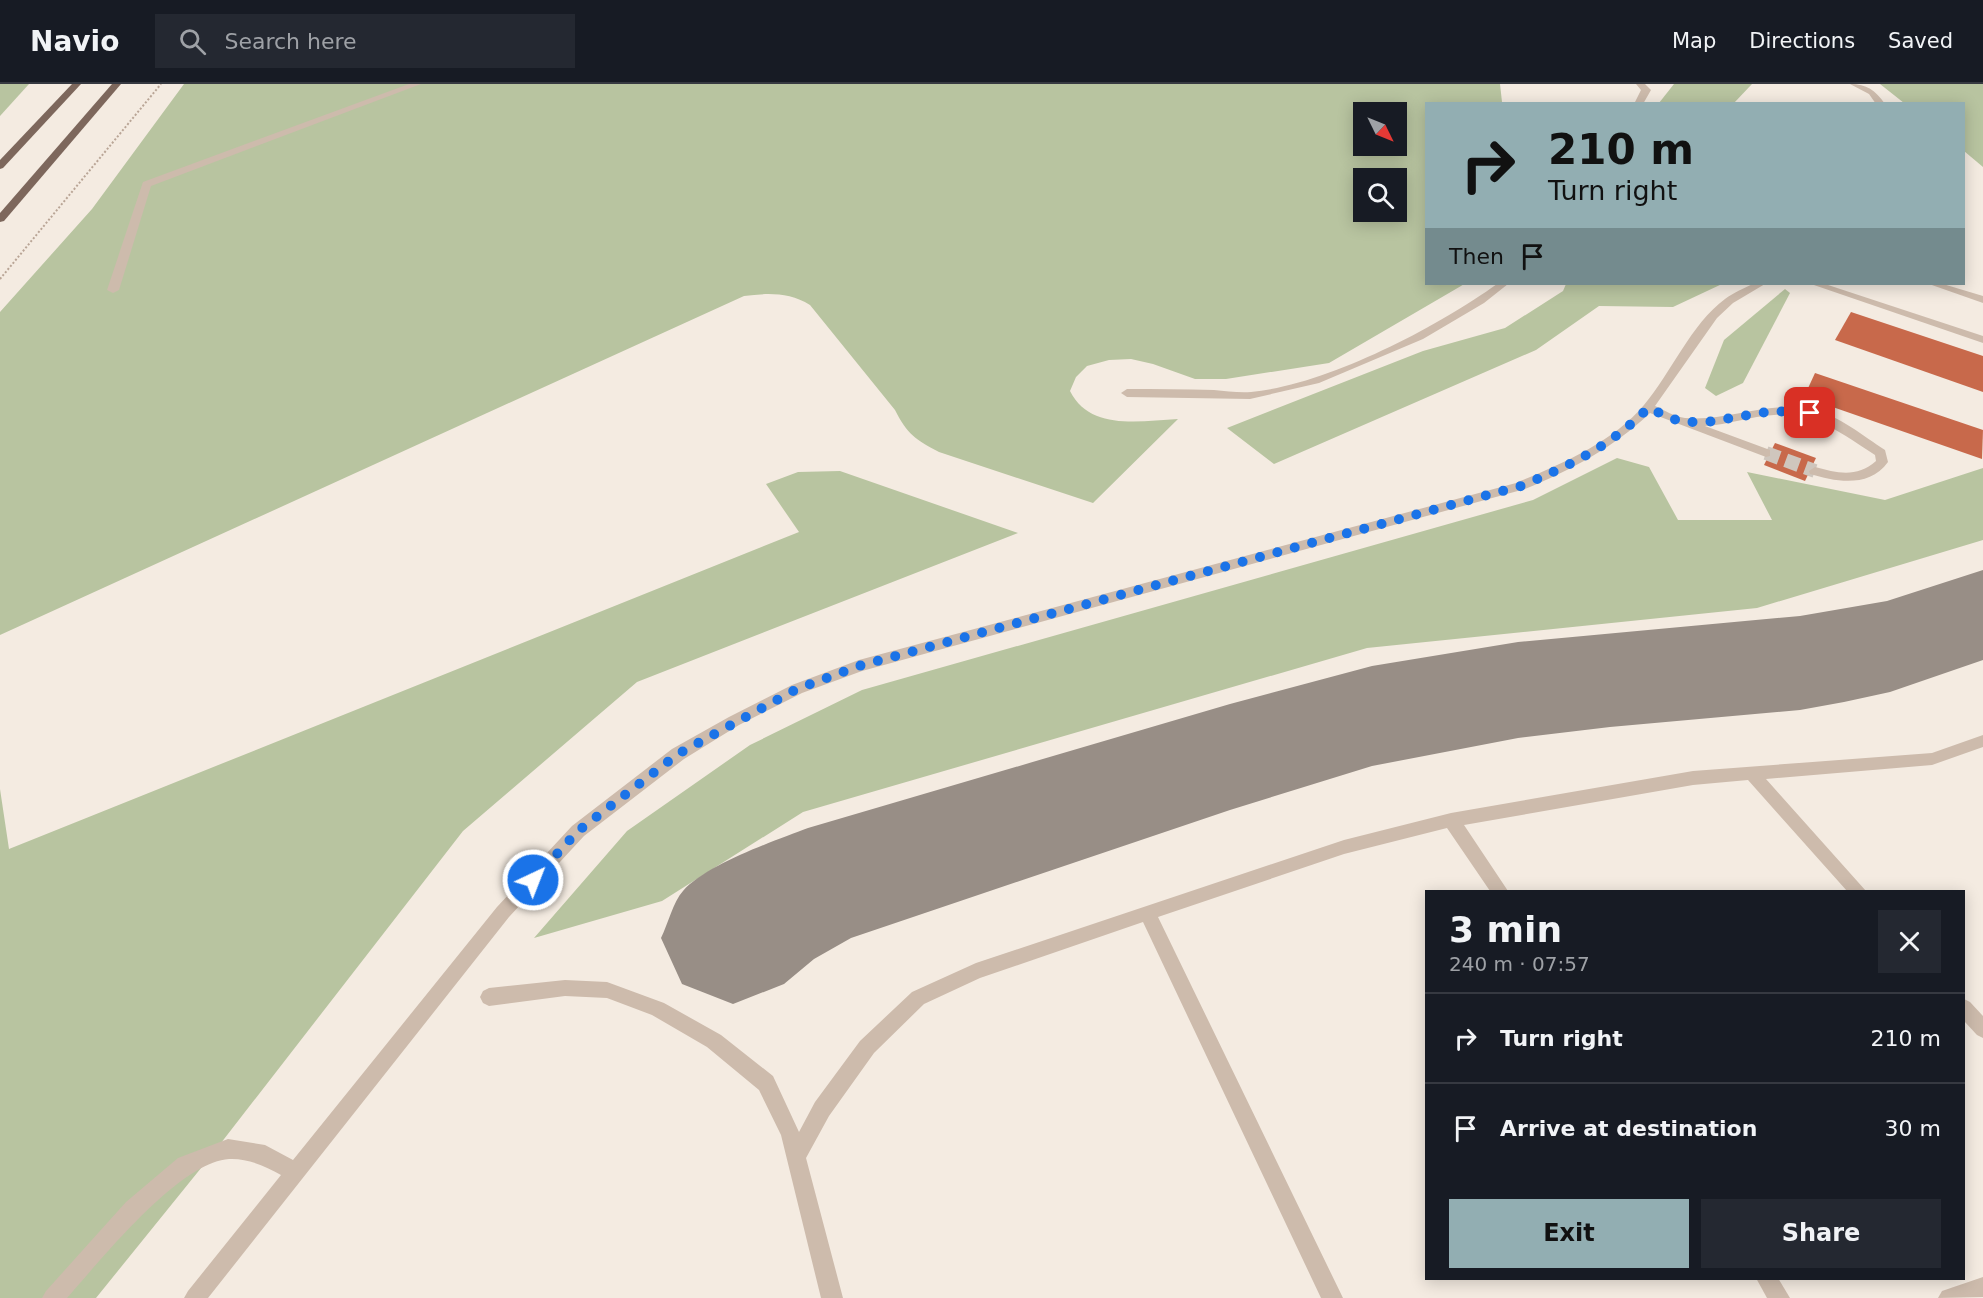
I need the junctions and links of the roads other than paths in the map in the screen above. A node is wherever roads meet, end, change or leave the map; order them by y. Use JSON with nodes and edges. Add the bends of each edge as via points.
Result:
{"nodes":[{"id":1,"x":77,"y":84,"type":"edge"},
{"id":2,"x":117,"y":84,"type":"edge"},
{"id":3,"x":417,"y":84,"type":"edge"},
{"id":4,"x":1640,"y":84,"type":"edge"},
{"id":5,"x":1854,"y":84,"type":"edge"},
{"id":6,"x":1639,"y":102,"type":"edge"},
{"id":7,"x":1880,"y":102,"type":"edge"},
{"id":8,"x":0,"y":166,"type":"edge"},
{"id":9,"x":0,"y":219,"type":"edge"},
{"id":10,"x":1502,"y":285,"type":"edge"},
{"id":11,"x":1758,"y":285,"type":"edge"},
{"id":12,"x":1819,"y":285,"type":"edge"},
{"id":13,"x":1937,"y":285,"type":"edge"},
{"id":14,"x":113,"y":290,"type":"dead end"},
{"id":15,"x":1983,"y":300,"type":"edge"},
{"id":16,"x":1983,"y":340,"type":"edge"},
{"id":17,"x":1127,"y":393,"type":"dead end"},
{"id":18,"x":1648,"y":408,"type":"junction"},
{"id":19,"x":1681,"y":422,"type":"junction"},
{"id":20,"x":1766,"y":453,"type":"tunnel mouth"},
{"id":21,"x":1815,"y":471,"type":"tunnel mouth"},
{"id":22,"x":1983,"y":741,"type":"edge"},
{"id":23,"x":1751,"y":773,"type":"junction"},
{"id":24,"x":1451,"y":820,"type":"junction"},
{"id":25,"x":1499,"y":890,"type":"edge"},
{"id":26,"x":1857,"y":890,"type":"edge"},
{"id":27,"x":1148,"y":914,"type":"junction"},
{"id":28,"x":489,"y":997,"type":"dead end"},
{"id":29,"x":1965,"y":1009,"type":"edge"},
{"id":30,"x":1983,"y":1029,"type":"edge"},
{"id":31,"x":796,"y":1157,"type":"junction"},
{"id":32,"x":294,"y":1172,"type":"junction"},
{"id":33,"x":1767,"y":1280,"type":"edge"},
{"id":34,"x":1983,"y":1287,"type":"edge"},
{"id":35,"x":53,"y":1298,"type":"edge"},
{"id":36,"x":195,"y":1298,"type":"edge"},
{"id":37,"x":832,"y":1298,"type":"edge"},
{"id":38,"x":1332,"y":1298,"type":"edge"},
{"id":39,"x":1779,"y":1298,"type":"edge"},
{"id":40,"x":1949,"y":1298,"type":"edge"}],
"edges":[{"from":1,"to":8,"type":"main road"},
{"from":2,"to":9,"type":"main road"},
{"from":3,"to":14,"type":"lane","via":[[147,184]]},
{"from":4,"to":6,"type":"lane","via":[[1646,90]]},
{"from":5,"to":7,"type":"lane","via":[[1872,92]]},
{"from":10,"to":17,"type":"lane","via":[[1435,327],[1314,380],[1254,395]]},
{"from":11,"to":18,"type":"lane","via":[[1729,301],[1713,316]]},
{"from":12,"to":16,"type":"lane"},
{"from":13,"to":15,"type":"lane"},
{"from":18,"to":19,"type":"lane"},
{"from":18,"to":32,"type":"lane","via":[[1600,450],[1521,486],[859,666],[797,689],[734,721],[678,754],[578,831],[503,912]]},
{"from":19,"to":20,"type":"lane"},
{"from":19,"to":21,"type":"lane","via":[[1708,422],[1773,411],[1810,413],[1838,424],[1881,453],[1882,462],[1872,473],[1852,478]]},
{"from":22,"to":23,"type":"lane","via":[[1932,759]]},
{"from":23,"to":24,"type":"lane","via":[[1693,778]]},
{"from":23,"to":26,"type":"lane"},
{"from":24,"to":25,"type":"lane"},
{"from":24,"to":27,"type":"lane","via":[[1344,848]]},
{"from":27,"to":31,"type":"lane","via":[[976,971],[918,998],[867,1047],[822,1109]]},
{"from":27,"to":38,"type":"lane"},
{"from":28,"to":31,"type":"lane","via":[[565,988],[607,990],[658,1009],[714,1041],[766,1083],[790,1133]]},
{"from":29,"to":30,"type":"lane"},
{"from":31,"to":37,"type":"lane"},
{"from":32,"to":35,"type":"lane","via":[[265,1155],[228,1149],[185,1165],[133,1209]]},
{"from":32,"to":36,"type":"lane"},
{"from":33,"to":39,"type":"lane"},
{"from":34,"to":40,"type":"lane"}]}
